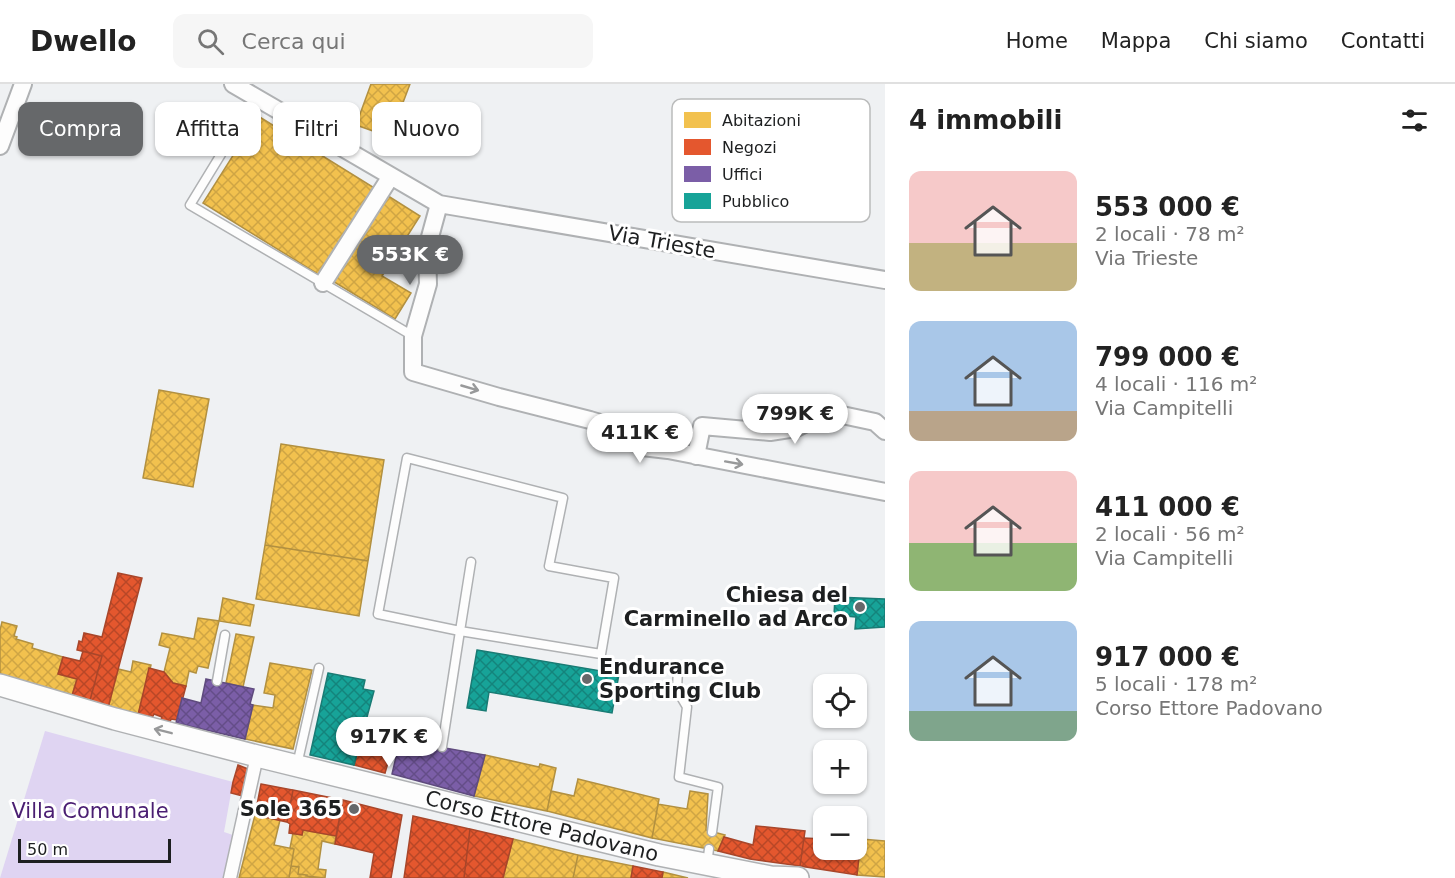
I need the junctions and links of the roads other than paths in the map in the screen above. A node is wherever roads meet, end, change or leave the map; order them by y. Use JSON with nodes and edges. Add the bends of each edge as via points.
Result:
{"nodes":[{"id":1,"x":23,"y":84,"type":"edge"},
{"id":2,"x":233,"y":84,"type":"edge"},
{"id":3,"x":256,"y":97,"type":"junction"},
{"id":4,"x":0,"y":146,"type":"edge"},
{"id":5,"x":391,"y":176,"type":"junction"},
{"id":6,"x":439,"y":204,"type":"junction"},
{"id":7,"x":885,"y":280,"type":"edge"},
{"id":8,"x":323,"y":284,"type":"junction"},
{"id":9,"x":413,"y":336,"type":"junction"},
{"id":10,"x":885,"y":431,"type":"edge"},
{"id":11,"x":696,"y":456,"type":"junction"},
{"id":12,"x":885,"y":492,"type":"edge"},
{"id":13,"x":471,"y":562,"type":"dead end"},
{"id":14,"x":460,"y":631,"type":"junction"},
{"id":15,"x":225,"y":635,"type":"dead end"},
{"id":16,"x":319,"y":668,"type":"dead end"},
{"id":17,"x":678,"y":668,"type":"dead end"},
{"id":18,"x":217,"y":681,"type":"dead end"},
{"id":19,"x":0,"y":686,"type":"edge"},
{"id":20,"x":441,"y":747,"type":"dead end"},
{"id":21,"x":256,"y":756,"type":"junction"},
{"id":22,"x":297,"y":766,"type":"junction"},
{"id":23,"x":712,"y":832,"type":"dead end"},
{"id":24,"x":230,"y":878,"type":"edge"},
{"id":25,"x":771,"y":878,"type":"edge"},
{"id":26,"x":798,"y":878,"type":"edge"}],
"edges":[{"from":1,"to":4,"type":"street"},
{"from":2,"to":3,"type":"street","name":"Via Trieste"},
{"from":3,"to":5,"type":"street","name":"Via Trieste"},
{"from":3,"to":8,"type":"lane","via":[[190,205]]},
{"from":5,"to":6,"type":"street","name":"Via Trieste"},
{"from":5,"to":8,"type":"street"},
{"from":6,"to":7,"type":"street","name":"Via Trieste"},
{"from":6,"to":9,"type":"street","via":[[427,248],[428,284]]},
{"from":8,"to":9,"type":"lane"},
{"from":9,"to":11,"type":"street","one_way":true,"via":[[413,372],[627,431],[642,447]]},
{"from":10,"to":11,"type":"street","via":[[875,422],[828,411],[796,428],[770,432],[702,426]]},
{"from":11,"to":12,"type":"street","one_way":true},
{"from":13,"to":14,"type":"lane"},
{"from":14,"to":14,"type":"lane","via":[[601,654],[614,578],[549,566],[563,498],[407,458],[378,614]]},
{"from":14,"to":20,"type":"lane"},
{"from":15,"to":18,"type":"lane"},
{"from":16,"to":22,"type":"lane"},
{"from":17,"to":23,"type":"lane","via":[[677,690],[687,707],[679,777],[718,787]]},
{"from":21,"to":19,"type":"street","name":"Corso Ettore Padovano","one_way":true,"via":[[206,739],[115,719]]},
{"from":21,"to":22,"type":"street","name":"Corso Ettore Padovano"},
{"from":21,"to":24,"type":"street"},
{"from":22,"to":25,"type":"street","name":"Corso Ettore Padovano","via":[[433,795],[659,855],[708,857]]},
{"from":25,"to":26,"type":"street","name":"Corso Ettore Padovano"}]}
